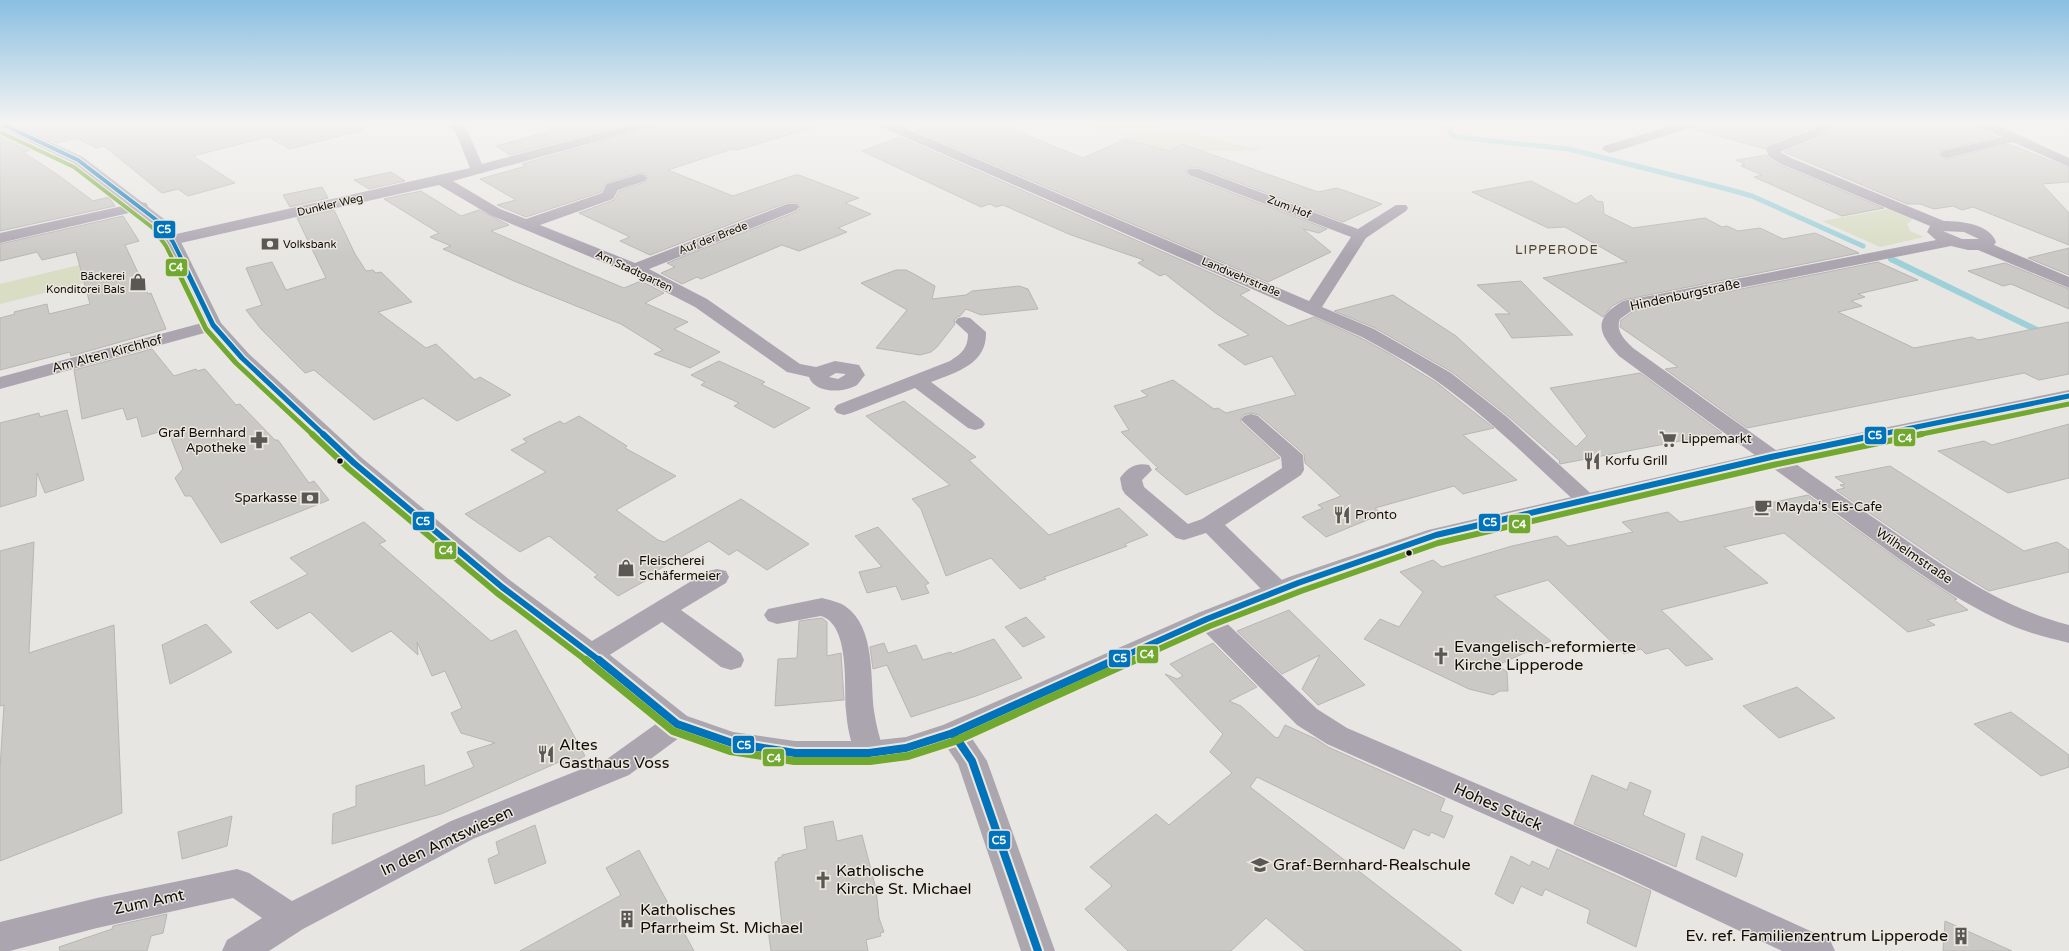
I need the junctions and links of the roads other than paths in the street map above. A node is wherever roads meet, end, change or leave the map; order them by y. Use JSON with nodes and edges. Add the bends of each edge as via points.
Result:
{"nodes":[{"id":1,"x":88,"y":167,"type":"edge"},
{"id":2,"x":483,"y":167,"type":"edge"},
{"id":3,"x":986,"y":167,"type":"edge"},
{"id":4,"x":1801,"y":167,"type":"edge"},
{"id":5,"x":477,"y":169,"type":"joint"},
{"id":6,"x":1194,"y":172,"type":"dead end"},
{"id":7,"x":640,"y":178,"type":"dead end"},
{"id":8,"x":441,"y":180,"type":"junction"},
{"id":9,"x":141,"y":206,"type":"junction"},
{"id":10,"x":792,"y":208,"type":"dead end"},
{"id":11,"x":1401,"y":208,"type":"dead end"},
{"id":12,"x":525,"y":225,"type":"junction"},
{"id":13,"x":1942,"y":226,"type":"junction"},
{"id":14,"x":1360,"y":234,"type":"junction"},
{"id":15,"x":0,"y":238,"type":"edge"},
{"id":16,"x":172,"y":240,"type":"junction"},
{"id":17,"x":1953,"y":241,"type":"junction"},
{"id":18,"x":1979,"y":244,"type":"junction"},
{"id":19,"x":635,"y":269,"type":"junction"},
{"id":20,"x":2069,"y":283,"type":"edge"},
{"id":21,"x":1313,"y":308,"type":"junction"},
{"id":22,"x":964,"y":322,"type":"dead end"},
{"id":23,"x":213,"y":325,"type":"junction"},
{"id":24,"x":820,"y":374,"type":"dead end"},
{"id":25,"x":918,"y":381,"type":"junction"},
{"id":26,"x":0,"y":383,"type":"edge"},
{"id":27,"x":2069,"y":396,"type":"edge"},
{"id":28,"x":844,"y":409,"type":"dead end"},
{"id":29,"x":1250,"y":420,"type":"dead end"},
{"id":30,"x":975,"y":424,"type":"dead end"},
{"id":31,"x":1771,"y":457,"type":"junction"},
{"id":32,"x":1141,"y":470,"type":"dead end"},
{"id":33,"x":1587,"y":500,"type":"junction"},
{"id":34,"x":1210,"y":524,"type":"junction"},
{"id":35,"x":717,"y":577,"type":"dead end"},
{"id":36,"x":1278,"y":591,"type":"junction"},
{"id":37,"x":664,"y":610,"type":"junction"},
{"id":38,"x":777,"y":615,"type":"dead end"},
{"id":39,"x":1207,"y":619,"type":"junction"},
{"id":40,"x":2069,"y":634,"type":"edge"},
{"id":41,"x":591,"y":654,"type":"junction"},
{"id":42,"x":731,"y":660,"type":"dead end"},
{"id":43,"x":677,"y":724,"type":"junction"},
{"id":44,"x":953,"y":733,"type":"junction"},
{"id":45,"x":869,"y":754,"type":"junction"},
{"id":46,"x":291,"y":918,"type":"junction"},
{"id":47,"x":0,"y":938,"type":"edge"},
{"id":48,"x":239,"y":951,"type":"edge"},
{"id":49,"x":1038,"y":951,"type":"edge"},
{"id":50,"x":1818,"y":951,"type":"edge"}],
"edges":[{"from":1,"to":9,"type":"main road"},
{"from":2,"to":5,"type":"street","name":"Dunkler Weg"},
{"from":3,"to":21,"type":"street","name":"Landwehrstraße"},
{"from":4,"to":13,"type":"street"},
{"from":5,"to":8,"type":"street","name":"Dunkler Weg"},
{"from":6,"to":14,"type":"street","name":"Zum Hof"},
{"from":7,"to":12,"type":"street","via":[[612,187],[608,196]]},
{"from":8,"to":12,"type":"street","name":"Am Stadtgarten","via":[[495,212]]},
{"from":8,"to":16,"type":"street","name":"Dunkler Weg"},
{"from":9,"to":15,"type":"street"},
{"from":9,"to":16,"type":"main road","via":[[160,222]]},
{"from":10,"to":19,"type":"street","name":"Auf der Brede"},
{"from":11,"to":14,"type":"street"},
{"from":12,"to":19,"type":"street","name":"Am Stadtgarten"},
{"from":13,"to":17,"type":"street","via":[[1937,227],[1935,232]]},
{"from":13,"to":18,"type":"street","via":[[1957,226],[1981,233],[1986,236],[1988,242]]},
{"from":14,"to":21,"type":"street"},
{"from":16,"to":23,"type":"main road"},
{"from":17,"to":18,"type":"street"},
{"from":17,"to":31,"type":"street","name":"Hindenburgstraße","via":[[1629,305],[1610,318],[1612,339],[1626,352]]},
{"from":18,"to":20,"type":"street"},
{"from":19,"to":24,"type":"street","name":"Am Stadtgarten","via":[[701,303],[794,368]]},
{"from":21,"to":33,"type":"street","name":"Landwehrstraße","via":[[1368,333],[1444,378]]},
{"from":22,"to":25,"type":"street","via":[[977,332],[978,340],[970,356],[957,365]]},
{"from":23,"to":26,"type":"street","name":"Am Alten Kirchhof"},
{"from":23,"to":41,"type":"main road","via":[[242,358],[354,463],[502,587]]},
{"from":25,"to":28,"type":"street"},
{"from":25,"to":30,"type":"street"},
{"from":27,"to":31,"type":"main road"},
{"from":29,"to":34,"type":"street","via":[[1292,455],[1294,470]]},
{"from":31,"to":33,"type":"main road"},
{"from":31,"to":40,"type":"street","name":"Wilhelmstraße","via":[[1809,485],[2009,616],[2052,631]]},
{"from":32,"to":34,"type":"street","via":[[1130,478],[1133,489],[1184,533]]},
{"from":33,"to":36,"type":"main road","via":[[1436,535]]},
{"from":34,"to":36,"type":"street"},
{"from":35,"to":37,"type":"street"},
{"from":36,"to":39,"type":"main road"},
{"from":37,"to":41,"type":"street"},
{"from":37,"to":42,"type":"street"},
{"from":38,"to":45,"type":"street","via":[[822,607],[830,608],[838,613],[852,630],[856,647],[860,713]]},
{"from":39,"to":44,"type":"main road"},
{"from":39,"to":50,"type":"street","name":"Hohes Stück","via":[[1307,717],[1337,736],[1632,865]]},
{"from":41,"to":43,"type":"main road"},
{"from":43,"to":45,"type":"main road","via":[[732,743],[787,752]]},
{"from":43,"to":46,"type":"street","name":"In den Amtswiesen","via":[[618,767],[462,830]]},
{"from":44,"to":45,"type":"main road","via":[[906,748]]},
{"from":44,"to":49,"type":"main road","via":[[972,761]]},
{"from":46,"to":47,"type":"street","name":"Zum Amt","via":[[237,883]]},
{"from":46,"to":48,"type":"street","name":"In den Amtswiesen"}]}
